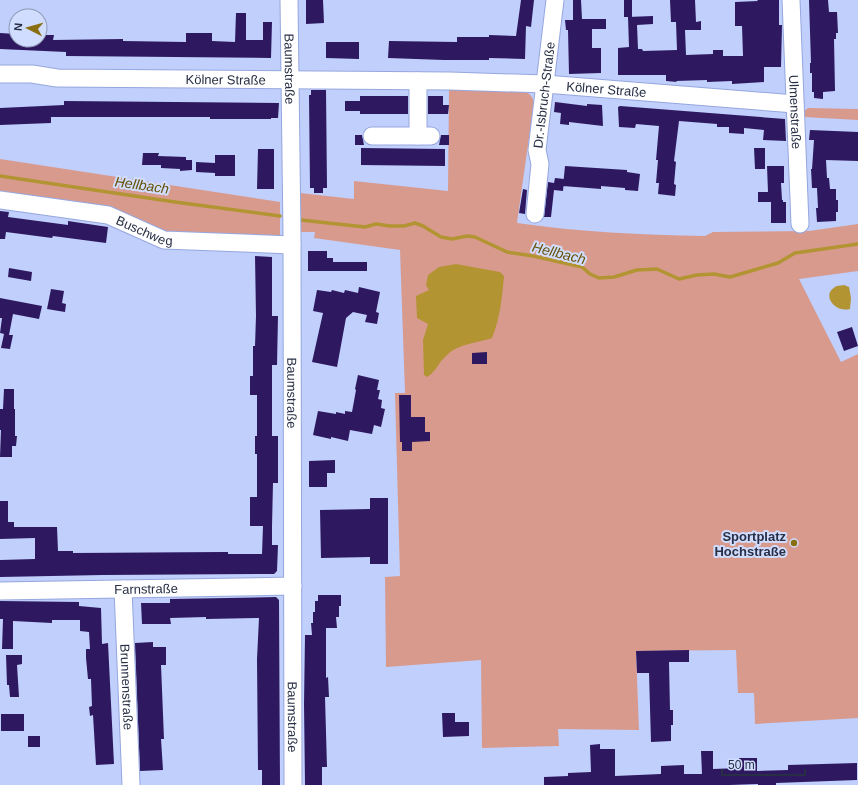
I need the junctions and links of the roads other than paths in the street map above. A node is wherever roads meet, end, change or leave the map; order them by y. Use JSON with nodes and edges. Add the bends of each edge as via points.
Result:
{"nodes":[{"id":1,"x":289,"y":0,"type":"edge"},
{"id":2,"x":556,"y":0,"type":"edge"},
{"id":3,"x":791,"y":0,"type":"edge"},
{"id":4,"x":0,"y":74,"type":"edge"},
{"id":5,"x":57,"y":78,"type":"junction"},
{"id":6,"x":290,"y":80,"type":"junction"},
{"id":7,"x":418,"y":81,"type":"junction"},
{"id":8,"x":0,"y":83,"type":"edge"},
{"id":9,"x":545,"y":84,"type":"junction"},
{"id":10,"x":795,"y":104,"type":"junction"},
{"id":11,"x":372,"y":136,"type":"dead end"},
{"id":12,"x":0,"y":200,"type":"edge"},
{"id":13,"x":535,"y":214,"type":"dead end"},
{"id":14,"x":800,"y":224,"type":"dead end"},
{"id":15,"x":292,"y":245,"type":"junction"},
{"id":16,"x":293,"y":586,"type":"junction"},
{"id":17,"x":123,"y":589,"type":"junction"},
{"id":18,"x":0,"y":591,"type":"edge"},
{"id":19,"x":131,"y":785,"type":"edge"},
{"id":20,"x":293,"y":785,"type":"edge"}],
"edges":[{"from":1,"to":6,"type":"street","name":"Baumstraße"},
{"from":2,"to":9,"type":"street","name":"Dr.-Isbruch-Straße"},
{"from":3,"to":10,"type":"street","name":"Ulmenstraße"},
{"from":4,"to":5,"type":"street","name":"Kölner Straße","via":[[32,74]]},
{"from":5,"to":6,"type":"street","name":"Kölner Straße"},
{"from":5,"to":8,"type":"street","name":"Kölner Straße"},
{"from":6,"to":7,"type":"street","name":"Kölner Straße"},
{"from":6,"to":15,"type":"street","name":"Baumstraße"},
{"from":7,"to":9,"type":"street","name":"Kölner Straße"},
{"from":7,"to":11,"type":"street","via":[[424,136]]},
{"from":9,"to":10,"type":"street","name":"Kölner Straße"},
{"from":9,"to":13,"type":"street","name":"Dr.-Isbruch-Straße","via":[[537,150],[540,164]]},
{"from":10,"to":14,"type":"street","name":"Ulmenstraße"},
{"from":12,"to":15,"type":"street","name":"Buschweg","via":[[108,215],[164,240]]},
{"from":15,"to":16,"type":"street","name":"Baumstraße"},
{"from":16,"to":17,"type":"street","name":"Farnstraße"},
{"from":16,"to":20,"type":"street","name":"Baumstraße"},
{"from":17,"to":18,"type":"street","name":"Farnstraße"},
{"from":17,"to":19,"type":"street","name":"Brunnenstraße"}]}
